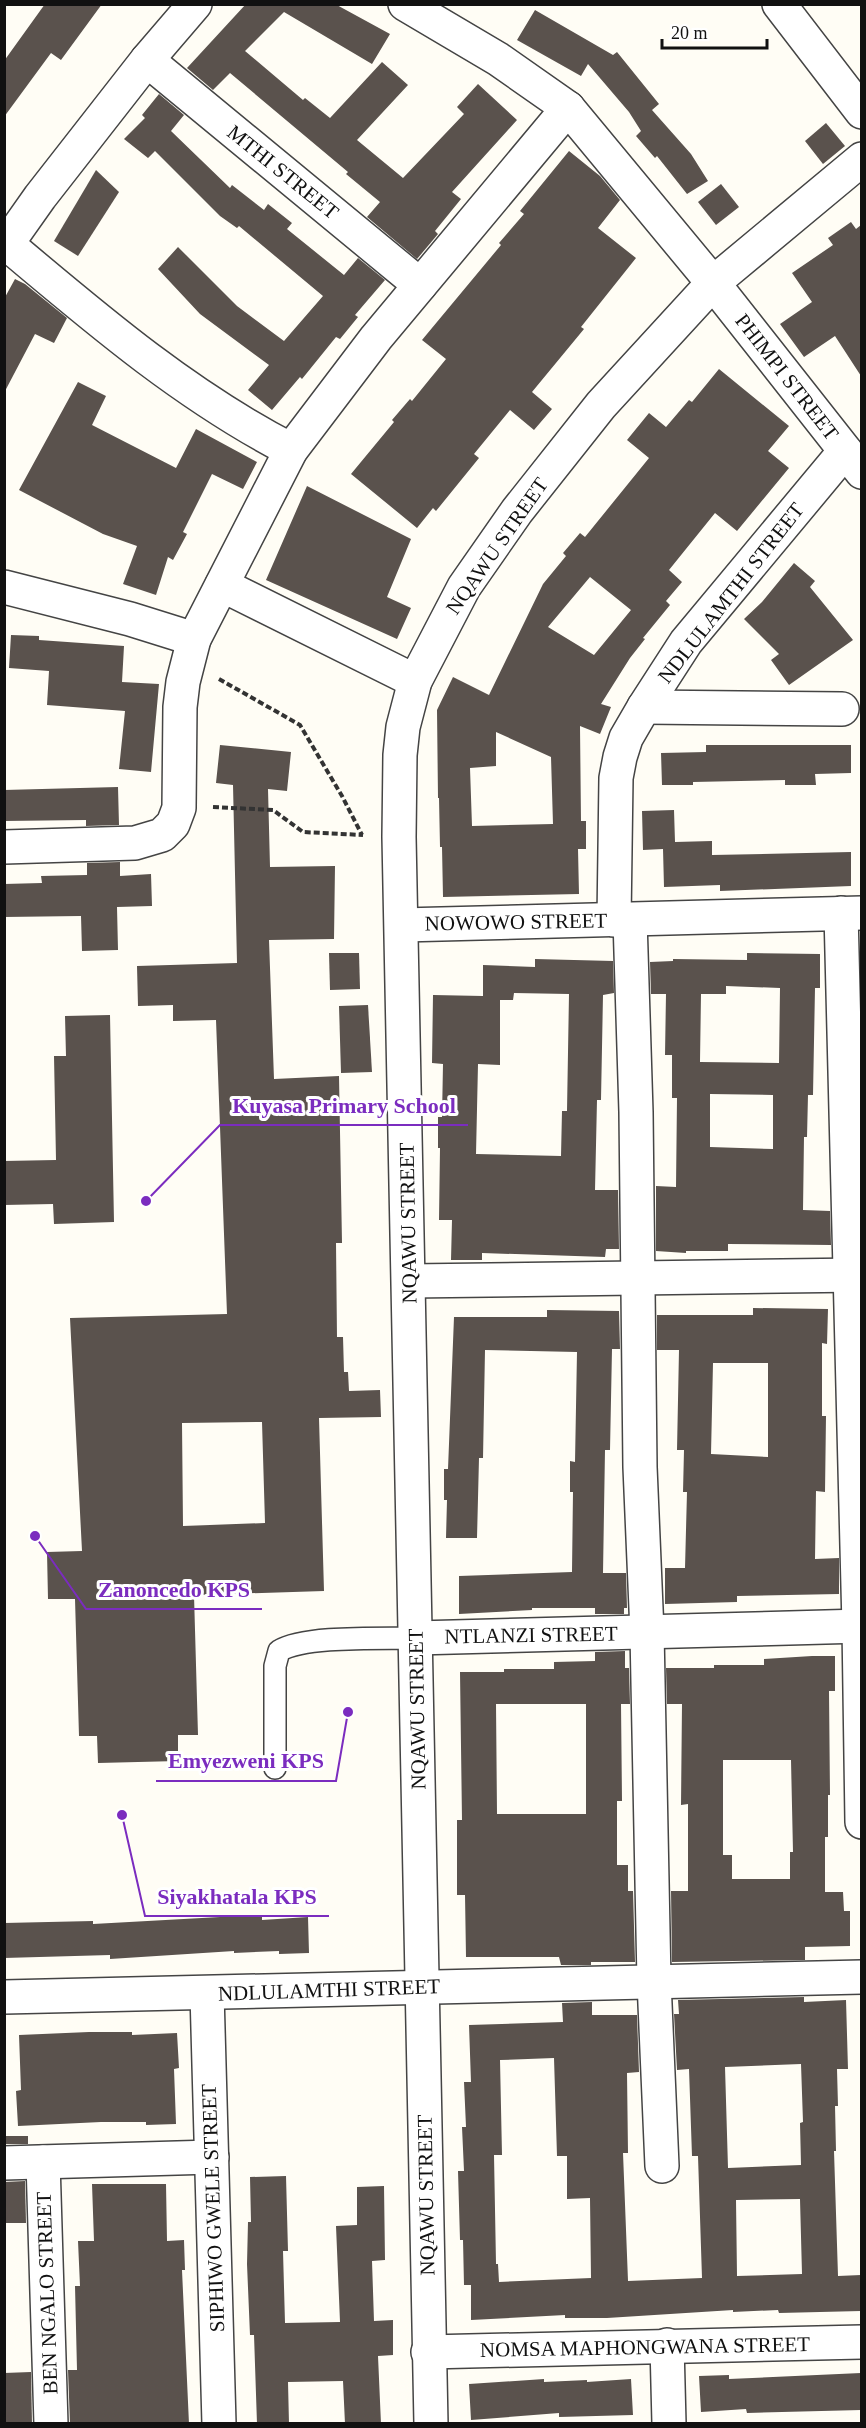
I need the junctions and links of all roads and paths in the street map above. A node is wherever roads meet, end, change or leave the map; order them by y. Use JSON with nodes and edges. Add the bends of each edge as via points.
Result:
{"nodes":[{"id":1,"x":195,"y":4,"type":"edge"},
{"id":2,"x":405,"y":4,"type":"edge"},
{"id":3,"x":780,"y":4,"type":"edge"},
{"id":4,"x":147,"y":60,"type":"junction"},
{"id":5,"x":568,"y":108,"type":"junction"},
{"id":6,"x":861,"y":112,"type":"edge"},
{"id":7,"x":861,"y":159,"type":"edge"},
{"id":8,"x":6,"y":246,"type":"edge"},
{"id":9,"x":713,"y":283,"type":"junction"},
{"id":10,"x":420,"y":285,"type":"junction"},
{"id":11,"x":291,"y":450,"type":"junction"},
{"id":12,"x":853,"y":461,"type":"edge"},
{"id":13,"x":222,"y":585,"type":"junction"},
{"id":14,"x":4,"y":587,"type":"edge"},
{"id":15,"x":191,"y":650,"type":"junction"},
{"id":16,"x":415,"y":681,"type":"junction"},
{"id":17,"x":644,"y":707,"type":"junction"},
{"id":18,"x":842,"y":709,"type":"dead end"},
{"id":19,"x":179,"y":808,"type":"junction"},
{"id":20,"x":362,"y":835,"type":"junction"},
{"id":21,"x":399,"y":837,"type":"junction"},
{"id":22,"x":4,"y":847,"type":"edge"},
{"id":23,"x":851,"y":913,"type":"edge"},
{"id":24,"x":622,"y":920,"type":"junction"},
{"id":25,"x":402,"y":925,"type":"junction"},
{"id":26,"x":856,"y":1275,"type":"edge"},
{"id":27,"x":637,"y":1278,"type":"junction"},
{"id":28,"x":410,"y":1281,"type":"junction"},
{"id":29,"x":860,"y":1626,"type":"edge"},
{"id":30,"x":647,"y":1632,"type":"junction"},
{"id":31,"x":416,"y":1638,"type":"junction"},
{"id":32,"x":275,"y":1768,"type":"dead end"},
{"id":33,"x":861,"y":1814,"type":"edge"},
{"id":34,"x":861,"y":1822,"type":"edge"},
{"id":35,"x":861,"y":1977,"type":"edge"},
{"id":36,"x":654,"y":1981,"type":"junction"},
{"id":37,"x":423,"y":1987,"type":"junction"},
{"id":38,"x":207,"y":1993,"type":"junction"},
{"id":39,"x":4,"y":1997,"type":"edge"},
{"id":40,"x":212,"y":2157,"type":"junction"},
{"id":41,"x":43,"y":2162,"type":"junction"},
{"id":42,"x":4,"y":2163,"type":"edge"},
{"id":43,"x":662,"y":2166,"type":"dead end"},
{"id":44,"x":861,"y":2342,"type":"edge"},
{"id":45,"x":667,"y":2345,"type":"junction"},
{"id":46,"x":428,"y":2352,"type":"junction"},
{"id":47,"x":51,"y":2424,"type":"edge"},
{"id":48,"x":219,"y":2424,"type":"edge"},
{"id":49,"x":430,"y":2424,"type":"edge"},
{"id":50,"x":669,"y":2424,"type":"edge"}],
"edges":[{"from":1,"to":4,"type":"street"},
{"from":2,"to":5,"type":"street","via":[[498,59]]},
{"from":3,"to":6,"type":"street"},
{"from":4,"to":8,"type":"street"},
{"from":4,"to":10,"type":"street","name":"MTHI STREET"},
{"from":5,"to":9,"type":"street"},
{"from":5,"to":10,"type":"street"},
{"from":7,"to":9,"type":"street","name":"NQAWU STREET"},
{"from":8,"to":11,"type":"street","via":[[174,377]]},
{"from":9,"to":12,"type":"street","name":"PHIMPI STREET"},
{"from":9,"to":16,"type":"street","name":"NQAWU STREET","via":[[601,405],[517,511],[464,587]]},
{"from":10,"to":11,"type":"street"},
{"from":11,"to":13,"type":"street"},
{"from":12,"to":17,"type":"street","name":"NDLULAMTHI STREET","via":[[686,642]]},
{"from":13,"to":15,"type":"street"},
{"from":13,"to":16,"type":"street"},
{"from":14,"to":15,"type":"street","via":[[130,619]]},
{"from":15,"to":19,"type":"street","via":[[180,708]]},
{"from":15,"to":20,"type":"path","via":[[300,725]]},
{"from":16,"to":21,"type":"street","name":"NQAWU STREET","via":[[400,755]]},
{"from":17,"to":18,"type":"street"},
{"from":17,"to":24,"type":"street","name":"NDLULAMTHI STREET","via":[[626,738],[616,777]]},
{"from":19,"to":20,"type":"path","via":[[273,810],[303,832]]},
{"from":19,"to":22,"type":"street","via":[[173,824],[150,841]]},
{"from":20,"to":21,"type":"path"},
{"from":21,"to":25,"type":"street","name":"NQAWU STREET"},
{"from":23,"to":24,"type":"street","name":"NOWOWO STREET"},
{"from":23,"to":26,"type":"street","name":"NOWOWO STREET","via":[[845,1103]]},
{"from":24,"to":25,"type":"street","name":"NOWOWO STREET"},
{"from":24,"to":27,"type":"street","name":"NOWOWO STREET","via":[[636,1112]]},
{"from":25,"to":28,"type":"street","name":"NQAWU STREET"},
{"from":26,"to":27,"type":"street"},
{"from":26,"to":29,"type":"street","name":"NOWOWO STREET","via":[[854,1460]]},
{"from":27,"to":28,"type":"street"},
{"from":27,"to":30,"type":"street","name":"NTLANZI STREET"},
{"from":28,"to":31,"type":"street","name":"NQAWU STREET"},
{"from":29,"to":30,"type":"street","name":"NTLANZI STREET"},
{"from":29,"to":33,"type":"street"},
{"from":30,"to":31,"type":"street","name":"NTLANZI STREET"},
{"from":30,"to":36,"type":"street","name":"NTLANZI STREET"},
{"from":31,"to":32,"type":"lane","via":[[314,1641],[279,1650],[274,1666]]},
{"from":31,"to":37,"type":"street","name":"NQAWU STREET"},
{"from":33,"to":34,"type":"street"},
{"from":35,"to":36,"type":"street","name":"NDLULAMTHI STREET"},
{"from":36,"to":37,"type":"street","name":"NDLULAMTHI STREET"},
{"from":36,"to":43,"type":"street"},
{"from":37,"to":38,"type":"street","name":"NDLULAMTHI STREET"},
{"from":37,"to":46,"type":"street","name":"NQAWU STREET"},
{"from":38,"to":39,"type":"street","name":"NDLULAMTHI STREET"},
{"from":38,"to":40,"type":"street","name":"SIPHIWO GWELE STREET"},
{"from":40,"to":41,"type":"street"},
{"from":40,"to":48,"type":"street","name":"SIPHIWO GWELE STREET"},
{"from":41,"to":42,"type":"street"},
{"from":41,"to":47,"type":"street","name":"BEN NGALO STREET"},
{"from":44,"to":45,"type":"street","name":"NOMSA MAPHONGWANA STREET"},
{"from":45,"to":46,"type":"street","name":"NOMSA MAPHONGWANA STREET"},
{"from":45,"to":50,"type":"street"},
{"from":46,"to":49,"type":"street","name":"NQAWU STREET"}]}
